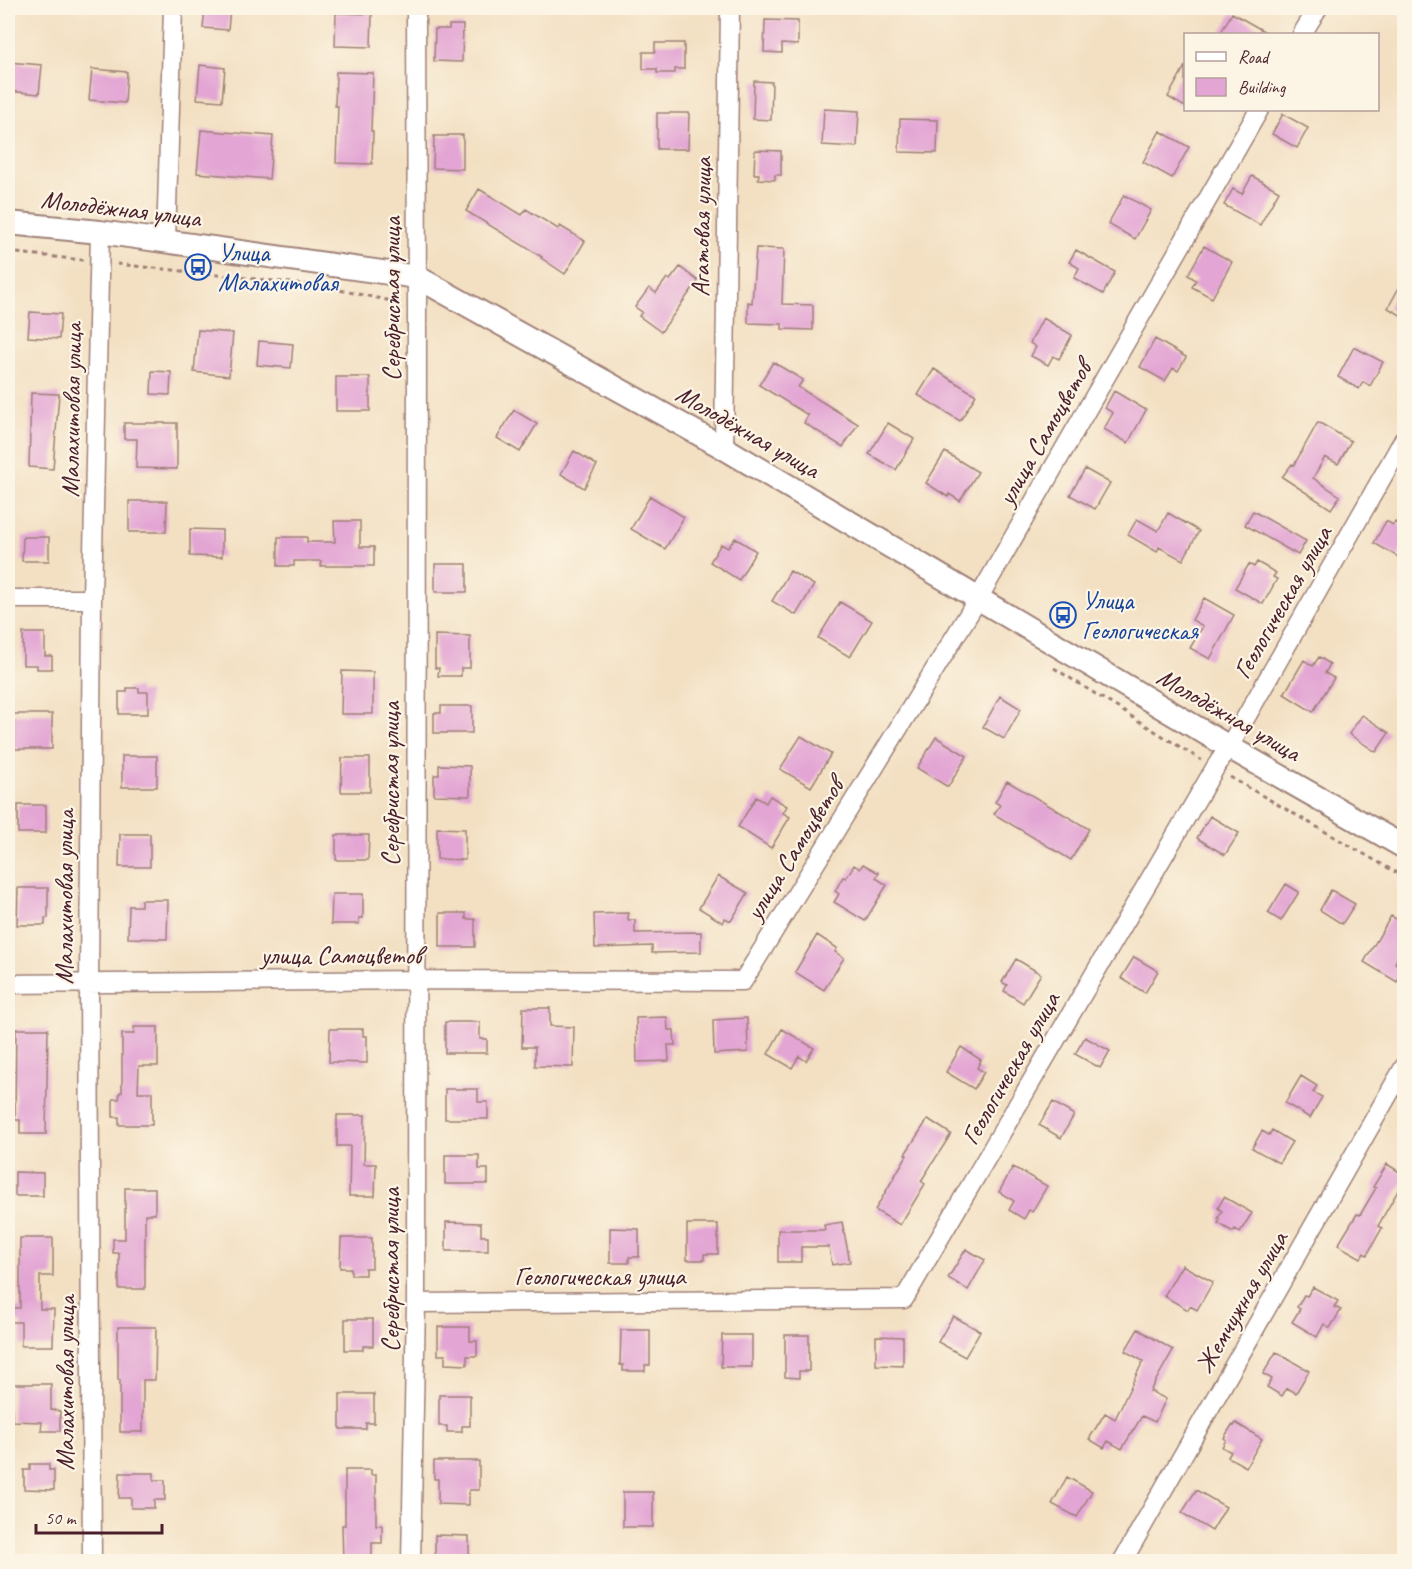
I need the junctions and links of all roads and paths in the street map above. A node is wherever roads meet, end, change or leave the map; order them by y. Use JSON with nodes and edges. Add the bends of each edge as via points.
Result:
{"nodes":[{"id":1,"x":173,"y":8,"type":"edge"},
{"id":2,"x":416,"y":8,"type":"edge"},
{"id":3,"x":730,"y":8,"type":"edge"},
{"id":4,"x":1318,"y":8,"type":"edge"},
{"id":5,"x":1303,"y":33,"type":"edge"},
{"id":6,"x":1258,"y":111,"type":"edge"},
{"id":7,"x":8,"y":223,"type":"edge"},
{"id":8,"x":100,"y":232,"type":"junction"},
{"id":9,"x":166,"y":241,"type":"junction"},
{"id":10,"x":8,"y":252,"type":"edge"},
{"id":11,"x":100,"y":262,"type":"junction"},
{"id":12,"x":417,"y":277,"type":"junction"},
{"id":13,"x":417,"y":306,"type":"junction"},
{"id":14,"x":1404,"y":439,"type":"edge"},
{"id":15,"x":724,"y":448,"type":"junction"},
{"id":16,"x":8,"y":599,"type":"edge"},
{"id":17,"x":92,"y":599,"type":"junction"},
{"id":18,"x":978,"y":599,"type":"junction"},
{"id":19,"x":1047,"y":664,"type":"dead end"},
{"id":20,"x":1229,"y":747,"type":"junction"},
{"id":21,"x":1215,"y":768,"type":"junction"},
{"id":22,"x":1404,"y":847,"type":"edge"},
{"id":23,"x":1404,"y":877,"type":"edge"},
{"id":24,"x":416,"y":980,"type":"junction"},
{"id":25,"x":89,"y":983,"type":"junction"},
{"id":26,"x":8,"y":984,"type":"edge"},
{"id":27,"x":1404,"y":1067,"type":"edge"},
{"id":28,"x":416,"y":1303,"type":"junction"},
{"id":29,"x":92,"y":1562,"type":"edge"},
{"id":30,"x":411,"y":1562,"type":"edge"},
{"id":31,"x":1122,"y":1562,"type":"edge"}],
"edges":[{"from":1,"to":9,"type":"street"},
{"from":2,"to":12,"type":"street","name":"Серебристая улица"},
{"from":3,"to":15,"type":"street","name":"Агатовая улица"},
{"from":4,"to":5,"type":"street"},
{"from":6,"to":18,"type":"street","name":"улица Самоцветов"},
{"from":7,"to":8,"type":"street","name":"Молодёжная улица"},
{"from":8,"to":9,"type":"street","name":"Молодёжная улица"},
{"from":8,"to":11,"type":"street","name":"Малахитовая улица"},
{"from":9,"to":12,"type":"street","name":"Молодёжная улица"},
{"from":10,"to":11,"type":"path"},
{"from":11,"to":13,"type":"path","via":[[320,286]]},
{"from":11,"to":17,"type":"street","name":"Малахитовая улица"},
{"from":12,"to":13,"type":"street","name":"Серебристая улица"},
{"from":12,"to":15,"type":"street","name":"Молодёжная улица"},
{"from":13,"to":24,"type":"street","name":"Серебристая улица"},
{"from":14,"to":20,"type":"street","name":"Геологическая улица"},
{"from":15,"to":18,"type":"street","name":"Молодёжная улица"},
{"from":16,"to":17,"type":"street"},
{"from":17,"to":25,"type":"street","name":"Малахитовая улица"},
{"from":18,"to":20,"type":"street","name":"Молодёжная улица"},
{"from":18,"to":24,"type":"street","name":"улица Самоцветов","via":[[743,981]]},
{"from":19,"to":21,"type":"path"},
{"from":20,"to":21,"type":"street","name":"Геологическая улица"},
{"from":20,"to":22,"type":"street","name":"Молодёжная улица"},
{"from":21,"to":23,"type":"path"},
{"from":21,"to":28,"type":"street","name":"Геологическая улица","via":[[904,1299]]},
{"from":24,"to":25,"type":"street","name":"улица Самоцветов"},
{"from":24,"to":28,"type":"street","name":"Серебристая улица"},
{"from":25,"to":26,"type":"street","name":"улица Самоцветов"},
{"from":25,"to":29,"type":"street","name":"Малахитовая улица"},
{"from":27,"to":31,"type":"street","name":"Жемчужная улица"},
{"from":28,"to":30,"type":"street","name":"Серебристая улица"}]}
